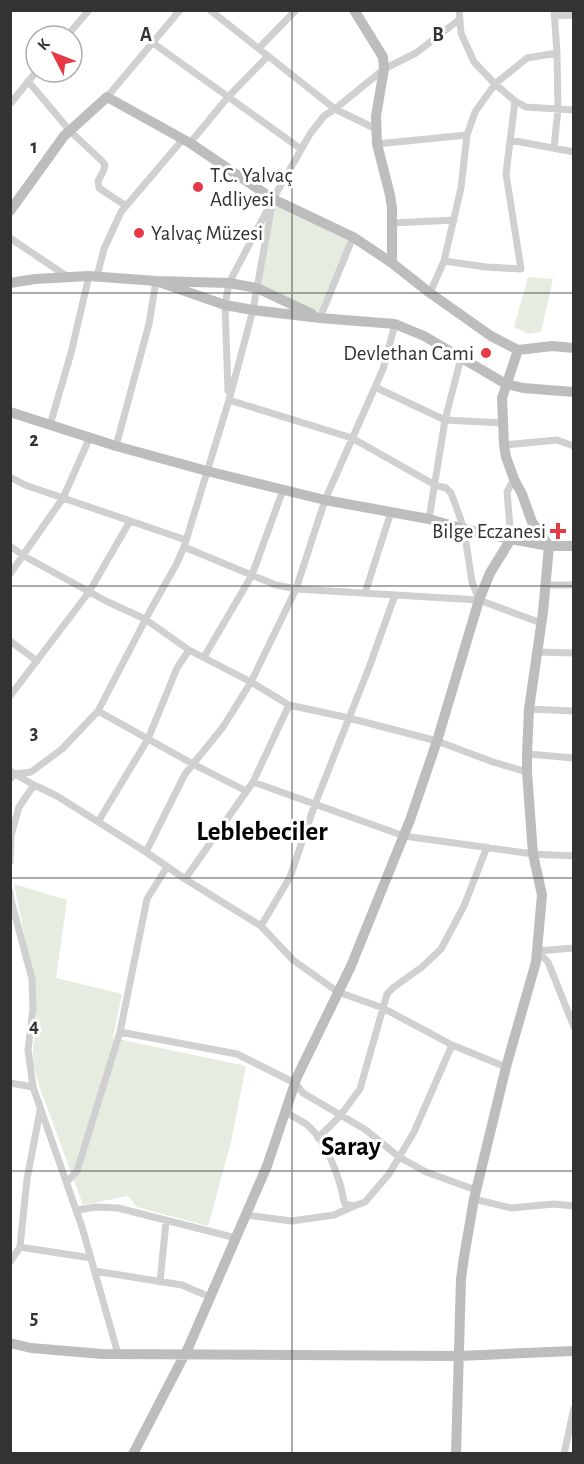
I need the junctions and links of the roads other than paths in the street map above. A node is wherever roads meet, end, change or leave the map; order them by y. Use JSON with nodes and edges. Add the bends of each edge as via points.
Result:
{"nodes":[{"id":1,"x":88,"y":10,"type":"edge"},
{"id":2,"x":180,"y":10,"type":"edge"},
{"id":3,"x":210,"y":10,"type":"edge"},
{"id":4,"x":296,"y":10,"type":"edge"},
{"id":5,"x":354,"y":10,"type":"edge"},
{"id":6,"x":459,"y":10,"type":"edge"},
{"id":7,"x":554,"y":13,"type":"edge"},
{"id":8,"x":573,"y":15,"type":"edge"},
{"id":9,"x":460,"y":19,"type":"junction"},
{"id":10,"x":77,"y":24,"type":"edge"},
{"id":11,"x":153,"y":43,"type":"junction"},
{"id":12,"x":259,"y":48,"type":"junction"},
{"id":13,"x":557,"y":53,"type":"junction"},
{"id":14,"x":267,"y":56,"type":"junction"},
{"id":15,"x":384,"y":69,"type":"junction"},
{"id":16,"x":26,"y":84,"type":"edge"},
{"id":17,"x":31,"y":84,"type":"edge"},
{"id":18,"x":495,"y":84,"type":"junction"},
{"id":19,"x":228,"y":97,"type":"junction"},
{"id":20,"x":107,"y":98,"type":"junction"},
{"id":21,"x":514,"y":101,"type":"junction"},
{"id":22,"x":10,"y":104,"type":"edge"},
{"id":23,"x":335,"y":109,"type":"junction"},
{"id":24,"x":558,"y":109,"type":"junction"},
{"id":25,"x":573,"y":110,"type":"edge"},
{"id":26,"x":376,"y":129,"type":"junction"},
{"id":27,"x":70,"y":131,"type":"junction"},
{"id":28,"x":467,"y":135,"type":"junction"},
{"id":29,"x":510,"y":140,"type":"junction"},
{"id":30,"x":186,"y":141,"type":"junction"},
{"id":31,"x":377,"y":144,"type":"junction"},
{"id":32,"x":554,"y":148,"type":"junction"},
{"id":33,"x":301,"y":149,"type":"junction"},
{"id":34,"x":573,"y":152,"type":"edge"},
{"id":35,"x":273,"y":199,"type":"junction"},
{"id":36,"x":126,"y":206,"type":"junction"},
{"id":37,"x":10,"y":211,"type":"edge"},
{"id":38,"x":454,"y":220,"type":"junction"},
{"id":39,"x":393,"y":223,"type":"junction"},
{"id":40,"x":353,"y":237,"type":"junction"},
{"id":41,"x":10,"y":238,"type":"edge"},
{"id":42,"x":444,"y":261,"type":"junction"},
{"id":43,"x":392,"y":263,"type":"junction"},
{"id":44,"x":93,"y":276,"type":"junction"},
{"id":45,"x":69,"y":277,"type":"junction"},
{"id":46,"x":156,"y":281,"type":"junction"},
{"id":47,"x":10,"y":283,"type":"edge"},
{"id":48,"x":229,"y":283,"type":"junction"},
{"id":49,"x":257,"y":288,"type":"junction"},
{"id":50,"x":430,"y":293,"type":"junction"},
{"id":51,"x":225,"y":305,"type":"junction"},
{"id":52,"x":253,"y":310,"type":"junction"},
{"id":53,"x":320,"y":318,"type":"junction"},
{"id":54,"x":395,"y":324,"type":"junction"},
{"id":55,"x":573,"y":348,"type":"edge"},
{"id":56,"x":518,"y":350,"type":"junction"},
{"id":57,"x":460,"y":358,"type":"junction"},
{"id":58,"x":506,"y":384,"type":"junction"},
{"id":59,"x":375,"y":387,"type":"junction"},
{"id":60,"x":573,"y":392,"type":"edge"},
{"id":61,"x":229,"y":400,"type":"junction"},
{"id":62,"x":10,"y":412,"type":"edge"},
{"id":63,"x":445,"y":420,"type":"junction"},
{"id":64,"x":503,"y":423,"type":"junction"},
{"id":65,"x":50,"y":425,"type":"junction"},
{"id":66,"x":90,"y":437,"type":"junction"},
{"id":67,"x":352,"y":438,"type":"junction"},
{"id":68,"x":504,"y":445,"type":"junction"},
{"id":69,"x":116,"y":446,"type":"junction"},
{"id":70,"x":573,"y":446,"type":"edge"},
{"id":71,"x":207,"y":471,"type":"junction"},
{"id":72,"x":10,"y":477,"type":"edge"},
{"id":73,"x":514,"y":479,"type":"junction"},
{"id":74,"x":435,"y":485,"type":"junction"},
{"id":75,"x":283,"y":490,"type":"junction"},
{"id":76,"x":63,"y":498,"type":"junction"},
{"id":77,"x":324,"y":500,"type":"junction"},
{"id":78,"x":391,"y":512,"type":"junction"},
{"id":79,"x":429,"y":519,"type":"junction"},
{"id":80,"x":130,"y":521,"type":"junction"},
{"id":81,"x":464,"y":529,"type":"junction"},
{"id":82,"x":511,"y":539,"type":"junction"},
{"id":83,"x":185,"y":543,"type":"junction"},
{"id":84,"x":10,"y":546,"type":"edge"},
{"id":85,"x":549,"y":546,"type":"junction"},
{"id":86,"x":573,"y":546,"type":"edge"},
{"id":87,"x":24,"y":556,"type":"junction"},
{"id":88,"x":10,"y":574,"type":"edge"},
{"id":89,"x":252,"y":575,"type":"junction"},
{"id":90,"x":545,"y":585,"type":"junction"},
{"id":91,"x":573,"y":585,"type":"edge"},
{"id":92,"x":296,"y":590,"type":"junction"},
{"id":93,"x":89,"y":592,"type":"junction"},
{"id":94,"x":364,"y":593,"type":"junction"},
{"id":95,"x":395,"y":595,"type":"junction"},
{"id":96,"x":479,"y":600,"type":"junction"},
{"id":97,"x":145,"y":619,"type":"junction"},
{"id":98,"x":541,"y":623,"type":"junction"},
{"id":99,"x":10,"y":641,"type":"edge"},
{"id":100,"x":189,"y":650,"type":"junction"},
{"id":101,"x":536,"y":652,"type":"junction"},
{"id":102,"x":573,"y":652,"type":"edge"},
{"id":103,"x":204,"y":657,"type":"junction"},
{"id":104,"x":37,"y":661,"type":"junction"},
{"id":105,"x":251,"y":682,"type":"junction"},
{"id":106,"x":10,"y":696,"type":"edge"},
{"id":107,"x":289,"y":705,"type":"junction"},
{"id":108,"x":529,"y":709,"type":"junction"},
{"id":109,"x":98,"y":711,"type":"junction"},
{"id":110,"x":573,"y":711,"type":"edge"},
{"id":111,"x":349,"y":718,"type":"junction"},
{"id":112,"x":148,"y":739,"type":"junction"},
{"id":113,"x":437,"y":741,"type":"junction"},
{"id":114,"x":527,"y":754,"type":"junction"},
{"id":115,"x":573,"y":758,"type":"edge"},
{"id":116,"x":193,"y":764,"type":"junction"},
{"id":117,"x":527,"y":772,"type":"junction"},
{"id":118,"x":12,"y":775,"type":"edge"},
{"id":119,"x":253,"y":782,"type":"junction"},
{"id":120,"x":34,"y":785,"type":"junction"},
{"id":121,"x":246,"y":791,"type":"junction"},
{"id":122,"x":315,"y":804,"type":"junction"},
{"id":123,"x":98,"y":822,"type":"junction"},
{"id":124,"x":404,"y":836,"type":"junction"},
{"id":125,"x":488,"y":847,"type":"junction"},
{"id":126,"x":146,"y":852,"type":"junction"},
{"id":127,"x":533,"y":854,"type":"junction"},
{"id":128,"x":573,"y":856,"type":"edge"},
{"id":129,"x":10,"y":862,"type":"edge"},
{"id":130,"x":167,"y":867,"type":"junction"},
{"id":131,"x":184,"y":879,"type":"junction"},
{"id":132,"x":10,"y":892,"type":"edge"},
{"id":133,"x":261,"y":926,"type":"junction"},
{"id":134,"x":573,"y":948,"type":"edge"},
{"id":135,"x":537,"y":951,"type":"junction"},
{"id":136,"x":338,"y":992,"type":"junction"},
{"id":137,"x":383,"y":1008,"type":"junction"},
{"id":138,"x":573,"y":1027,"type":"edge"},
{"id":139,"x":120,"y":1032,"type":"junction"},
{"id":140,"x":452,"y":1045,"type":"junction"},
{"id":141,"x":506,"y":1067,"type":"junction"},
{"id":142,"x":10,"y":1083,"type":"edge"},
{"id":143,"x":295,"y":1083,"type":"junction"},
{"id":144,"x":33,"y":1087,"type":"junction"},
{"id":145,"x":40,"y":1108,"type":"junction"},
{"id":146,"x":285,"y":1112,"type":"junction"},
{"id":147,"x":340,"y":1116,"type":"junction"},
{"id":148,"x":318,"y":1138,"type":"junction"},
{"id":149,"x":399,"y":1157,"type":"junction"},
{"id":150,"x":67,"y":1182,"type":"junction"},
{"id":151,"x":475,"y":1194,"type":"junction"},
{"id":152,"x":354,"y":1206,"type":"junction"},
{"id":153,"x":573,"y":1206,"type":"edge"},
{"id":154,"x":77,"y":1210,"type":"junction"},
{"id":155,"x":246,"y":1215,"type":"junction"},
{"id":156,"x":166,"y":1222,"type":"junction"},
{"id":157,"x":236,"y":1238,"type":"junction"},
{"id":158,"x":20,"y":1247,"type":"junction"},
{"id":159,"x":91,"y":1258,"type":"junction"},
{"id":160,"x":10,"y":1262,"type":"edge"},
{"id":161,"x":95,"y":1270,"type":"junction"},
{"id":162,"x":160,"y":1282,"type":"junction"},
{"id":163,"x":210,"y":1297,"type":"junction"},
{"id":164,"x":10,"y":1343,"type":"edge"},
{"id":165,"x":573,"y":1351,"type":"edge"},
{"id":166,"x":118,"y":1354,"type":"junction"},
{"id":167,"x":185,"y":1354,"type":"junction"},
{"id":168,"x":459,"y":1356,"type":"junction"},
{"id":169,"x":573,"y":1408,"type":"edge"},
{"id":170,"x":133,"y":1454,"type":"edge"},
{"id":171,"x":456,"y":1454,"type":"edge"},
{"id":172,"x":564,"y":1454,"type":"edge"}],
"edges":[{"from":1,"to":10,"type":"street"},
{"from":2,"to":11,"type":"street"},
{"from":3,"to":12,"type":"street"},
{"from":4,"to":12,"type":"street"},
{"from":5,"to":15,"type":"street","via":[[383,57]]},
{"from":6,"to":9,"type":"street"},
{"from":7,"to":8,"type":"street"},
{"from":7,"to":13,"type":"street"},
{"from":9,"to":15,"type":"street","via":[[416,52]]},
{"from":9,"to":18,"type":"street","via":[[461,33],[474,62]]},
{"from":11,"to":19,"type":"street"},
{"from":11,"to":20,"type":"street"},
{"from":12,"to":14,"type":"street"},
{"from":13,"to":18,"type":"street","via":[[527,58]]},
{"from":13,"to":24,"type":"street"},
{"from":14,"to":19,"type":"street"},
{"from":14,"to":23,"type":"street"},
{"from":15,"to":23,"type":"street"},
{"from":15,"to":26,"type":"street"},
{"from":16,"to":22,"type":"street"},
{"from":17,"to":27,"type":"street"},
{"from":18,"to":21,"type":"street"},
{"from":18,"to":28,"type":"street","via":[[475,112]]},
{"from":19,"to":30,"type":"street"},
{"from":19,"to":33,"type":"street"},
{"from":20,"to":27,"type":"street"},
{"from":20,"to":30,"type":"street"},
{"from":21,"to":24,"type":"street","via":[[526,107]]},
{"from":21,"to":29,"type":"street"},
{"from":23,"to":26,"type":"street"},
{"from":23,"to":33,"type":"street","via":[[324,116]]},
{"from":24,"to":25,"type":"street"},
{"from":24,"to":32,"type":"street"},
{"from":26,"to":31,"type":"street"},
{"from":27,"to":36,"type":"street","via":[[105,165],[99,188]]},
{"from":27,"to":37,"type":"street"},
{"from":28,"to":31,"type":"street"},
{"from":28,"to":38,"type":"street"},
{"from":29,"to":32,"type":"street"},
{"from":29,"to":42,"type":"street","via":[[506,174],[521,269]]},
{"from":30,"to":35,"type":"street"},
{"from":30,"to":36,"type":"street"},
{"from":31,"to":39,"type":"street"},
{"from":32,"to":34,"type":"street"},
{"from":33,"to":35,"type":"street"},
{"from":35,"to":40,"type":"street"},
{"from":35,"to":48,"type":"street"},
{"from":35,"to":49,"type":"street"},
{"from":36,"to":44,"type":"street"},
{"from":38,"to":39,"type":"street"},
{"from":38,"to":42,"type":"street"},
{"from":39,"to":43,"type":"street"},
{"from":40,"to":43,"type":"street"},
{"from":40,"to":53,"type":"street"},
{"from":41,"to":45,"type":"street"},
{"from":42,"to":50,"type":"street"},
{"from":43,"to":50,"type":"street"},
{"from":44,"to":45,"type":"street"},
{"from":44,"to":46,"type":"street"},
{"from":44,"to":65,"type":"street"},
{"from":45,"to":47,"type":"street"},
{"from":46,"to":48,"type":"street"},
{"from":46,"to":51,"type":"street"},
{"from":46,"to":69,"type":"street","via":[[149,324]]},
{"from":48,"to":49,"type":"street"},
{"from":48,"to":51,"type":"street"},
{"from":49,"to":52,"type":"street"},
{"from":49,"to":53,"type":"street"},
{"from":50,"to":56,"type":"street"},
{"from":51,"to":52,"type":"street"},
{"from":51,"to":61,"type":"street"},
{"from":52,"to":53,"type":"street"},
{"from":52,"to":61,"type":"street"},
{"from":53,"to":54,"type":"street"},
{"from":54,"to":57,"type":"street"},
{"from":54,"to":59,"type":"street"},
{"from":55,"to":56,"type":"street"},
{"from":56,"to":58,"type":"street"},
{"from":57,"to":58,"type":"street"},
{"from":57,"to":63,"type":"street"},
{"from":58,"to":60,"type":"street"},
{"from":58,"to":64,"type":"street"},
{"from":59,"to":63,"type":"street"},
{"from":59,"to":67,"type":"street"},
{"from":61,"to":67,"type":"street"},
{"from":61,"to":71,"type":"street"},
{"from":62,"to":65,"type":"street"},
{"from":63,"to":64,"type":"street"},
{"from":63,"to":74,"type":"street"},
{"from":64,"to":68,"type":"street"},
{"from":65,"to":66,"type":"street"},
{"from":66,"to":69,"type":"street"},
{"from":66,"to":76,"type":"street"},
{"from":67,"to":74,"type":"street"},
{"from":67,"to":77,"type":"street"},
{"from":68,"to":70,"type":"street","via":[[557,440]]},
{"from":68,"to":73,"type":"street"},
{"from":69,"to":71,"type":"street"},
{"from":71,"to":75,"type":"street"},
{"from":71,"to":83,"type":"street"},
{"from":72,"to":76,"type":"street"},
{"from":73,"to":82,"type":"street","via":[[507,492]]},
{"from":73,"to":85,"type":"street","via":[[532,522]]},
{"from":74,"to":79,"type":"street"},
{"from":74,"to":81,"type":"street","via":[[451,493]]},
{"from":75,"to":77,"type":"street"},
{"from":75,"to":89,"type":"street"},
{"from":76,"to":80,"type":"street"},
{"from":76,"to":87,"type":"street"},
{"from":77,"to":78,"type":"street"},
{"from":77,"to":92,"type":"street"},
{"from":78,"to":79,"type":"street"},
{"from":78,"to":94,"type":"street"},
{"from":79,"to":81,"type":"street"},
{"from":80,"to":83,"type":"street"},
{"from":80,"to":93,"type":"street"},
{"from":81,"to":82,"type":"street"},
{"from":81,"to":96,"type":"street","via":[[472,582]]},
{"from":82,"to":85,"type":"street"},
{"from":82,"to":96,"type":"street"},
{"from":83,"to":89,"type":"street"},
{"from":83,"to":97,"type":"street","via":[[177,566]]},
{"from":84,"to":87,"type":"street"},
{"from":85,"to":86,"type":"street"},
{"from":85,"to":90,"type":"street"},
{"from":87,"to":88,"type":"street"},
{"from":87,"to":93,"type":"street"},
{"from":89,"to":92,"type":"street"},
{"from":89,"to":103,"type":"street"},
{"from":90,"to":91,"type":"street"},
{"from":90,"to":98,"type":"street"},
{"from":92,"to":94,"type":"street"},
{"from":92,"to":105,"type":"street"},
{"from":93,"to":97,"type":"street"},
{"from":93,"to":104,"type":"street"},
{"from":94,"to":95,"type":"street"},
{"from":95,"to":96,"type":"street"},
{"from":95,"to":111,"type":"street"},
{"from":96,"to":98,"type":"street"},
{"from":96,"to":113,"type":"street"},
{"from":97,"to":100,"type":"street"},
{"from":97,"to":109,"type":"street"},
{"from":98,"to":101,"type":"street"},
{"from":99,"to":104,"type":"street"},
{"from":100,"to":103,"type":"street"},
{"from":100,"to":112,"type":"street","via":[[177,668]]},
{"from":101,"to":102,"type":"street"},
{"from":101,"to":108,"type":"street"},
{"from":103,"to":105,"type":"street"},
{"from":104,"to":106,"type":"street"},
{"from":105,"to":107,"type":"street"},
{"from":105,"to":116,"type":"street","via":[[223,727]]},
{"from":107,"to":111,"type":"street"},
{"from":107,"to":119,"type":"street"},
{"from":108,"to":110,"type":"street"},
{"from":108,"to":114,"type":"street"},
{"from":109,"to":112,"type":"street"},
{"from":109,"to":118,"type":"street","via":[[62,749],[31,772]]},
{"from":111,"to":113,"type":"street"},
{"from":111,"to":122,"type":"street"},
{"from":112,"to":116,"type":"street"},
{"from":112,"to":123,"type":"street"},
{"from":113,"to":117,"type":"street"},
{"from":113,"to":124,"type":"street"},
{"from":114,"to":115,"type":"street"},
{"from":114,"to":117,"type":"street"},
{"from":116,"to":121,"type":"street"},
{"from":116,"to":126,"type":"street","via":[[184,774]]},
{"from":117,"to":127,"type":"street"},
{"from":118,"to":120,"type":"street"},
{"from":119,"to":121,"type":"street"},
{"from":119,"to":122,"type":"street"},
{"from":120,"to":123,"type":"street"},
{"from":120,"to":129,"type":"street","via":[[19,807],[11,835]]},
{"from":121,"to":131,"type":"street"},
{"from":122,"to":124,"type":"street"},
{"from":122,"to":133,"type":"street","via":[[290,877]]},
{"from":123,"to":126,"type":"street"},
{"from":124,"to":125,"type":"street"},
{"from":124,"to":136,"type":"street"},
{"from":125,"to":127,"type":"street"},
{"from":125,"to":137,"type":"street","via":[[441,949],[387,994]]},
{"from":126,"to":130,"type":"street"},
{"from":127,"to":128,"type":"street"},
{"from":127,"to":135,"type":"street","via":[[542,895]]},
{"from":130,"to":131,"type":"street"},
{"from":130,"to":139,"type":"street","via":[[147,898]]},
{"from":131,"to":133,"type":"street"},
{"from":132,"to":144,"type":"street","via":[[32,979],[28,1050]]},
{"from":133,"to":136,"type":"street","via":[[293,960]]},
{"from":134,"to":135,"type":"street"},
{"from":135,"to":138,"type":"street","via":[[548,962]]},
{"from":135,"to":141,"type":"street"},
{"from":136,"to":137,"type":"street"},
{"from":136,"to":143,"type":"street"},
{"from":137,"to":140,"type":"street"},
{"from":137,"to":147,"type":"street","via":[[360,1089]]},
{"from":139,"to":143,"type":"street","via":[[237,1054]]},
{"from":139,"to":150,"type":"street","via":[[77,1171]]},
{"from":140,"to":141,"type":"street"},
{"from":140,"to":149,"type":"street"},
{"from":141,"to":151,"type":"street"},
{"from":142,"to":144,"type":"street"},
{"from":143,"to":146,"type":"street"},
{"from":143,"to":147,"type":"street","via":[[303,1093]]},
{"from":144,"to":145,"type":"street"},
{"from":145,"to":150,"type":"street"},
{"from":145,"to":158,"type":"street"},
{"from":146,"to":148,"type":"street"},
{"from":146,"to":155,"type":"street"},
{"from":147,"to":148,"type":"street"},
{"from":147,"to":149,"type":"street","via":[[366,1130]]},
{"from":148,"to":152,"type":"street","via":[[334,1168],[345,1204]]},
{"from":149,"to":151,"type":"street"},
{"from":149,"to":152,"type":"street","via":[[365,1202]]},
{"from":150,"to":154,"type":"street"},
{"from":151,"to":153,"type":"street","via":[[511,1208]]},
{"from":151,"to":168,"type":"street","via":[[461,1279]]},
{"from":152,"to":155,"type":"street","via":[[334,1215],[291,1221]]},
{"from":154,"to":156,"type":"street","via":[[118,1208]]},
{"from":154,"to":159,"type":"street"},
{"from":155,"to":157,"type":"street"},
{"from":156,"to":157,"type":"street"},
{"from":156,"to":162,"type":"street"},
{"from":157,"to":163,"type":"street"},
{"from":158,"to":159,"type":"street"},
{"from":158,"to":160,"type":"street"},
{"from":159,"to":161,"type":"street"},
{"from":161,"to":162,"type":"street"},
{"from":161,"to":166,"type":"street"},
{"from":162,"to":163,"type":"street","via":[[182,1285]]},
{"from":163,"to":167,"type":"street"},
{"from":164,"to":166,"type":"street"},
{"from":165,"to":168,"type":"street"},
{"from":166,"to":167,"type":"street"},
{"from":167,"to":168,"type":"street"},
{"from":167,"to":170,"type":"street"},
{"from":168,"to":171,"type":"street"},
{"from":169,"to":172,"type":"street"}]}
